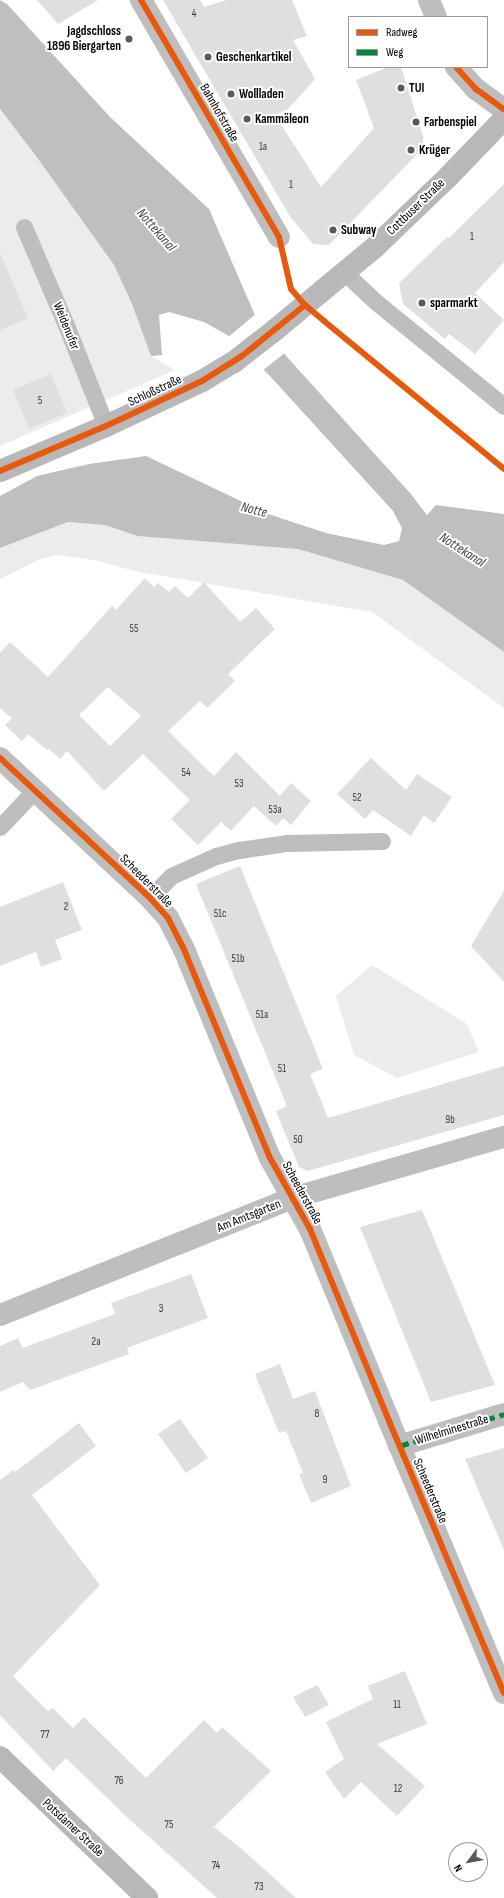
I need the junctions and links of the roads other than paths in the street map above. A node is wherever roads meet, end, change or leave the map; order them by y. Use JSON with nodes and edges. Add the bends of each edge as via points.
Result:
{"nodes":[{"id":1,"x":141,"y":0,"type":"edge"},
{"id":2,"x":429,"y":0,"type":"edge"},
{"id":3,"x":436,"y":16,"type":"edge"},
{"id":4,"x":457,"y":68,"type":"edge"},
{"id":5,"x":504,"y":109,"type":"edge"},
{"id":6,"x":504,"y":119,"type":"edge"},
{"id":7,"x":24,"y":227,"type":"dead end"},
{"id":8,"x":279,"y":237,"type":"dead end"},
{"id":9,"x":344,"y":272,"type":"junction"},
{"id":10,"x":305,"y":305,"type":"joint"},
{"id":11,"x":504,"y":406,"type":"edge"},
{"id":12,"x":106,"y":426,"type":"junction"},
{"id":13,"x":0,"y":470,"type":"edge"},
{"id":14,"x":0,"y":758,"type":"edge"},
{"id":15,"x":35,"y":790,"type":"junction"},
{"id":16,"x":0,"y":827,"type":"edge"},
{"id":17,"x":382,"y":842,"type":"dead end"},
{"id":18,"x":150,"y":898,"type":"junction"},
{"id":19,"x":504,"y":1137,"type":"edge"},
{"id":20,"x":292,"y":1198,"type":"junction"},
{"id":21,"x":0,"y":1315,"type":"edge"},
{"id":22,"x":504,"y":1414,"type":"edge"},
{"id":23,"x":399,"y":1446,"type":"junction"},
{"id":24,"x":500,"y":1671,"type":"edge"},
{"id":25,"x":504,"y":1693,"type":"edge"},
{"id":26,"x":0,"y":1757,"type":"edge"},
{"id":27,"x":147,"y":1898,"type":"edge"}],
"edges":[{"from":1,"to":8,"type":"street","name":"Bahnhofstraße"},
{"from":2,"to":3,"type":"street"},
{"from":4,"to":5,"type":"street","via":[[476,89]]},
{"from":6,"to":9,"type":"main road","name":"Cottbuser Straße","via":[[375,247]]},
{"from":7,"to":12,"type":"lane","name":"Weidenufer"},
{"from":9,"to":10,"type":"main road","name":"Cottbuser Straße"},
{"from":9,"to":11,"type":"lane","via":[[376,302]]},
{"from":10,"to":12,"type":"main road","name":"Schloßstraße","via":[[242,356],[202,381]]},
{"from":12,"to":13,"type":"main road","name":"Schloßstraße"},
{"from":14,"to":15,"type":"street","name":"Scheederstraße"},
{"from":15,"to":16,"type":"lane"},
{"from":15,"to":18,"type":"street","name":"Scheederstraße"},
{"from":17,"to":18,"type":"lane","via":[[287,842],[239,850],[216,856],[171,876]]},
{"from":18,"to":20,"type":"street","name":"Scheederstraße","via":[[168,918],[183,947],[269,1156]]},
{"from":19,"to":20,"type":"street","name":"Am Amtsgarten"},
{"from":20,"to":21,"type":"street","name":"Am Amtsgarten"},
{"from":20,"to":23,"type":"street","name":"Scheederstraße","via":[[310,1229]]},
{"from":22,"to":23,"type":"street","name":"Wilhelminestraße"},
{"from":23,"to":24,"type":"street","name":"Scheederstraße"},
{"from":24,"to":25,"type":"street","name":"Scheederstraße"},
{"from":26,"to":27,"type":"main road","name":"Potsdamer Straße"}]}
